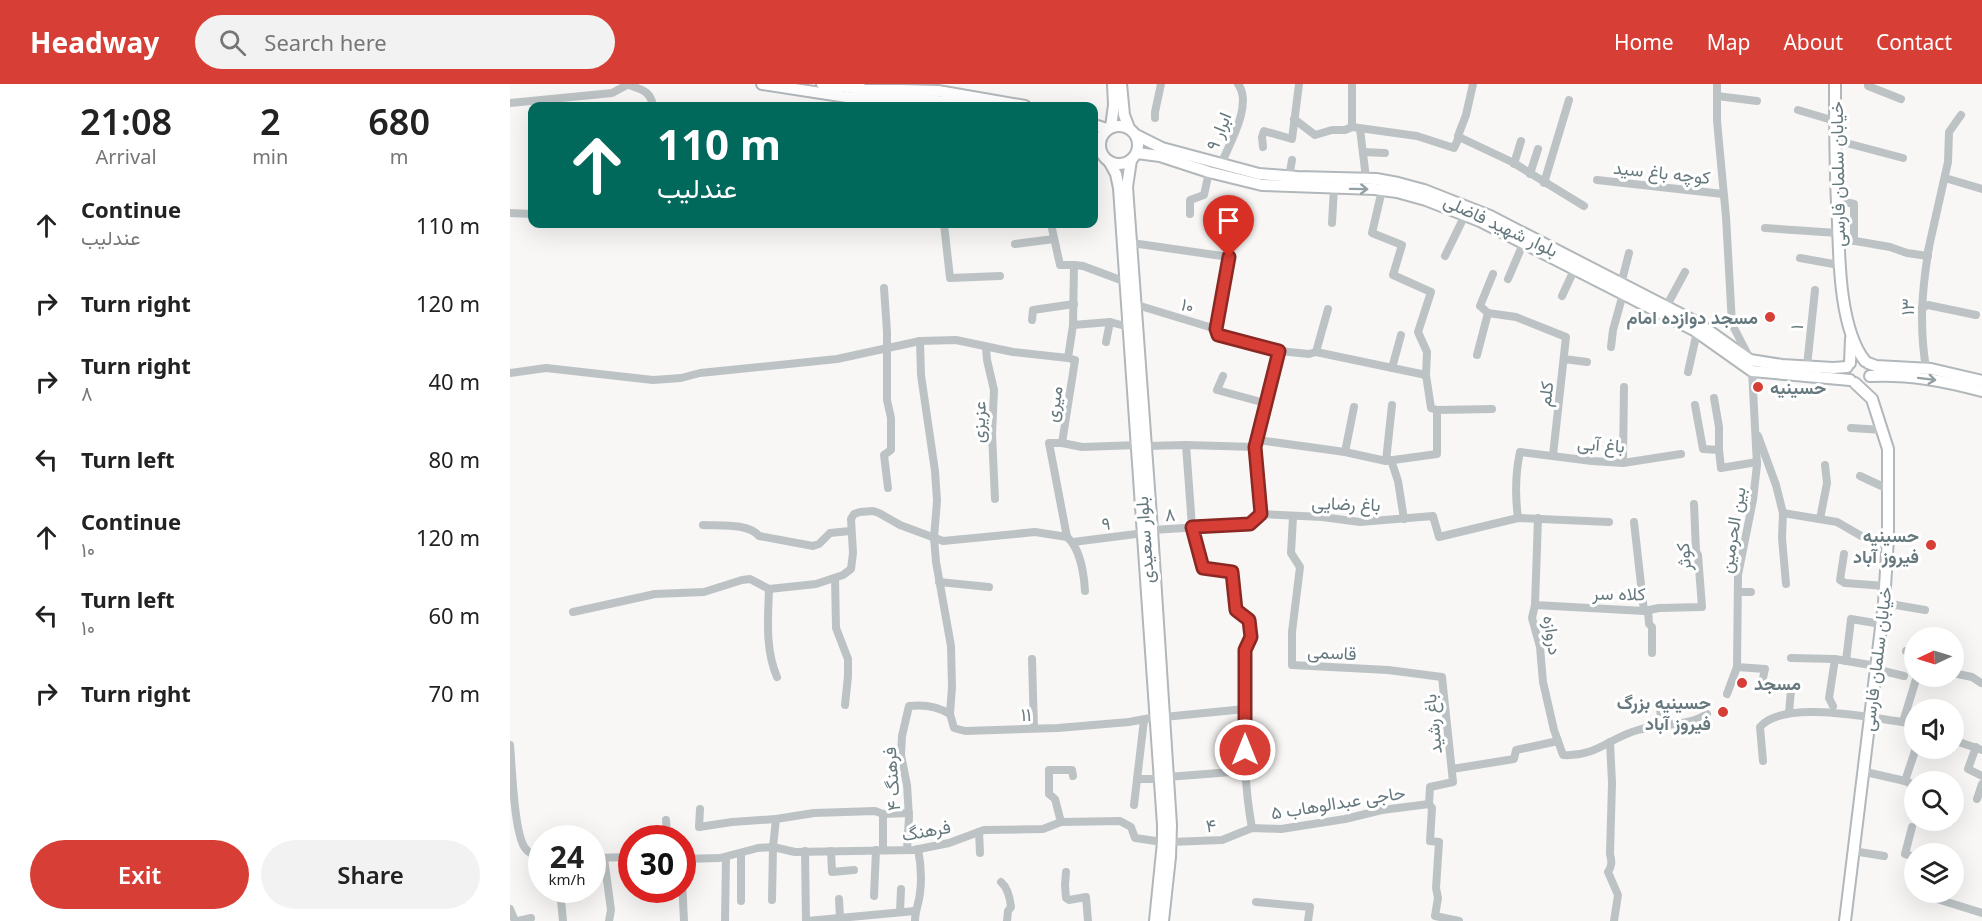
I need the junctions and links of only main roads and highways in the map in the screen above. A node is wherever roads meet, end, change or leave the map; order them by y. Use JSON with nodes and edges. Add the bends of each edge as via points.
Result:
{"nodes":[{"id":1,"x":762,"y":84,"type":"edge"},
{"id":2,"x":822,"y":84,"type":"edge"},
{"id":3,"x":1113,"y":84,"type":"edge"},
{"id":4,"x":1121,"y":84,"type":"edge"},
{"id":5,"x":1835,"y":84,"type":"edge"},
{"id":6,"x":891,"y":94,"type":"edge"},
{"id":7,"x":913,"y":94,"type":"junction"},
{"id":8,"x":956,"y":102,"type":"edge"},
{"id":9,"x":1002,"y":102,"type":"edge"},
{"id":10,"x":1098,"y":126,"type":"edge"},
{"id":11,"x":1109,"y":128,"type":"junction"},
{"id":12,"x":1132,"y":131,"type":"junction"},
{"id":13,"x":1098,"y":148,"type":"edge"},
{"id":14,"x":1134,"y":156,"type":"junction"},
{"id":15,"x":1106,"y":158,"type":"junction"},
{"id":16,"x":1398,"y":187,"type":"junction"},
{"id":17,"x":1622,"y":289,"type":"junction"},
{"id":18,"x":1851,"y":336,"type":"junction"},
{"id":19,"x":1713,"y":338,"type":"junction"},
{"id":20,"x":1866,"y":362,"type":"junction"},
{"id":21,"x":1751,"y":365,"type":"junction"},
{"id":22,"x":1849,"y":365,"type":"junction"},
{"id":23,"x":1870,"y":377,"type":"junction"},
{"id":24,"x":1852,"y":381,"type":"junction"},
{"id":25,"x":1982,"y":381,"type":"edge"},
{"id":26,"x":1982,"y":391,"type":"edge"},
{"id":27,"x":1872,"y":399,"type":"junction"},
{"id":28,"x":1142,"y":446,"type":"junction"},
{"id":29,"x":1167,"y":842,"type":"junction"},
{"id":30,"x":1155,"y":921,"type":"edge"},
{"id":31,"x":1163,"y":921,"type":"edge"},
{"id":32,"x":1845,"y":921,"type":"edge"}],
"edges":[{"from":1,"to":6,"type":"main road","via":[[847,97]]},
{"from":2,"to":6,"type":"main road"},
{"from":3,"to":11,"type":"main road"},
{"from":4,"to":12,"type":"main road","via":[[1124,115]]},
{"from":5,"to":18,"type":"main road","name":"خیابان سلمان فارسی","via":[[1839,265]]},
{"from":6,"to":7,"type":"main road"},
{"from":7,"to":8,"type":"main road"},
{"from":7,"to":9,"type":"main road","via":[[938,91]]},
{"from":10,"to":11,"type":"main road"},
{"from":11,"to":12,"type":"main road","via":[[1120,125]]},
{"from":11,"to":15,"type":"main road","via":[[1100,141]]},
{"from":12,"to":14,"type":"main road","via":[[1138,144]]},
{"from":12,"to":16,"type":"main road","name":"بلوار شهید فاضلی","via":[[1162,148],[1260,174],[1366,178]]},
{"from":13,"to":15,"type":"main road"},
{"from":14,"to":15,"type":"main road","via":[[1122,164]]},
{"from":14,"to":16,"type":"main road","name":"بلوار شهید فاضلی","one_way":true,"via":[[1160,156],[1262,184],[1382,190]]},
{"from":14,"to":28,"type":"main road","name":"بلوار سعیدی","via":[[1127,187],[1137,305]]},
{"from":15,"to":28,"type":"main road","name":"بلوار سعیدی","via":[[1119,188]]},
{"from":16,"to":17,"type":"main road","name":"بلوار شهید فاضلی"},
{"from":16,"to":17,"type":"main road","name":"بلوار شهید فاضلی","via":[[1460,203],[1490,216]]},
{"from":17,"to":19,"type":"main road","name":"بلوار شهید فاضلی"},
{"from":17,"to":19,"type":"main road","name":"بلوار شهید فاضلی","via":[[1698,323]]},
{"from":18,"to":20,"type":"main road","name":"خیابان سلمان فارسی"},
{"from":18,"to":22,"type":"main road","name":"خیابان سلمان فارسی"},
{"from":19,"to":21,"type":"main road","name":"بلوار شهید فاضلی"},
{"from":20,"to":22,"type":"main road","via":[[1857,359]]},
{"from":20,"to":23,"type":"main road","via":[[1871,369]]},
{"from":20,"to":25,"type":"main road","via":[[1926,368]]},
{"from":21,"to":22,"type":"main road","name":"بلوار شهید فاضلی"},
{"from":21,"to":24,"type":"main road","name":"بلوار شهید فاضلی"},
{"from":22,"to":24,"type":"main road","via":[[1847,374]]},
{"from":23,"to":24,"type":"main road","via":[[1863,383]]},
{"from":23,"to":26,"type":"main road","one_way":true,"via":[[1899,375]]},
{"from":23,"to":27,"type":"main road","name":"خیابان سلمان فارسی"},
{"from":24,"to":27,"type":"main road","name":"خیابان سلمان فارسی"},
{"from":27,"to":32,"type":"main road","name":"خیابان سلمان فارسی","via":[[1888,449],[1888,538],[1884,603]]},
{"from":28,"to":29,"type":"main road","name":"بلوار سعیدی"},
{"from":29,"to":30,"type":"main road","name":"بلوار سعیدی"},
{"from":29,"to":31,"type":"main road","name":"بلوار سعیدی"}]}
